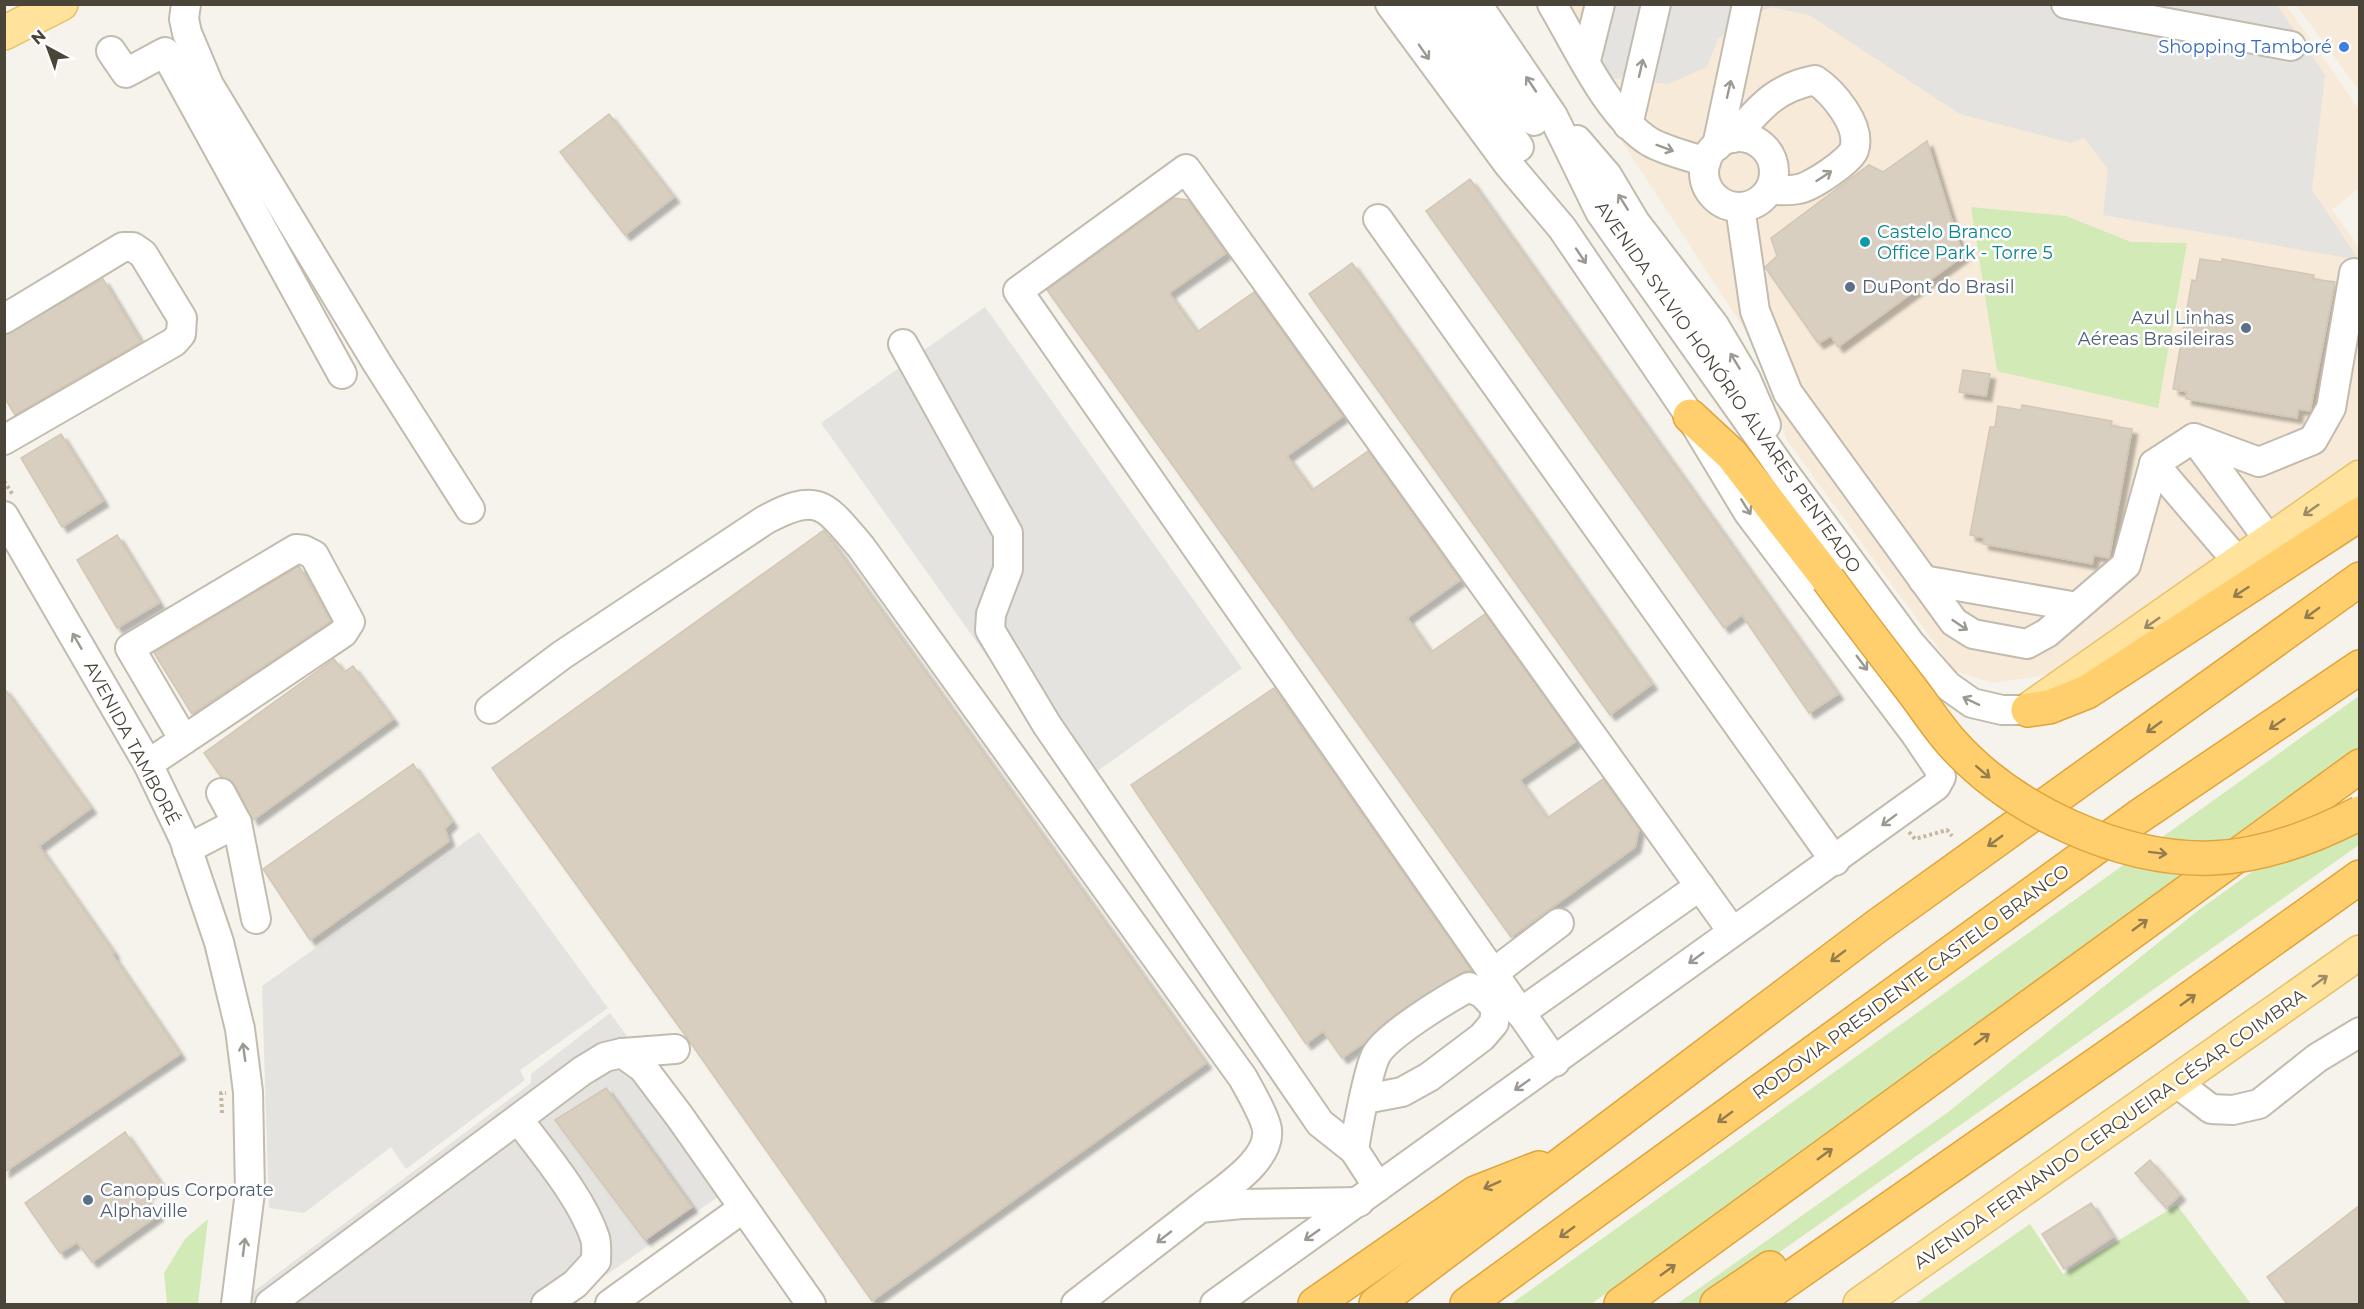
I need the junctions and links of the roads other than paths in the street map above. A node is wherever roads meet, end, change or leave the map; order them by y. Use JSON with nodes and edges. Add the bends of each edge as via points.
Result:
{"nodes":[{"id":1,"x":61,"y":4,"type":"edge"},
{"id":2,"x":186,"y":4,"type":"edge"},
{"id":3,"x":1390,"y":4,"type":"edge"},
{"id":4,"x":1418,"y":4,"type":"edge"},
{"id":5,"x":1448,"y":4,"type":"edge"},
{"id":6,"x":1477,"y":4,"type":"edge"},
{"id":7,"x":1552,"y":4,"type":"edge"},
{"id":8,"x":1600,"y":4,"type":"edge"},
{"id":9,"x":1656,"y":4,"type":"edge"},
{"id":10,"x":1747,"y":4,"type":"edge"},
{"id":11,"x":2066,"y":4,"type":"edge"},
{"id":12,"x":4,"y":33,"type":"edge"},
{"id":13,"x":2291,"y":46,"type":"dead end"},
{"id":14,"x":111,"y":51,"type":"dead end"},
{"id":15,"x":1586,"y":60,"type":"junction"},
{"id":16,"x":1553,"y":116,"type":"junction"},
{"id":17,"x":1628,"y":125,"type":"junction"},
{"id":18,"x":1718,"y":149,"type":"junction"},
{"id":19,"x":1770,"y":190,"type":"junction"},
{"id":20,"x":1740,"y":207,"type":"junction"},
{"id":21,"x":1600,"y":212,"type":"junction"},
{"id":22,"x":1378,"y":219,"type":"dead end"},
{"id":23,"x":1562,"y":228,"type":"junction"},
{"id":24,"x":2354,"y":273,"type":"dead end"},
{"id":25,"x":4,"y":319,"type":"edge"},
{"id":26,"x":903,"y":344,"type":"dead end"},
{"id":27,"x":342,"y":374,"type":"dead end"},
{"id":28,"x":1690,"y":416,"type":"junction"},
{"id":29,"x":6,"y":435,"type":"edge"},
{"id":30,"x":2194,"y":438,"type":"junction"},
{"id":31,"x":2154,"y":464,"type":"junction"},
{"id":32,"x":1784,"y":472,"type":"junction"},
{"id":33,"x":2360,"y":477,"type":"edge"},
{"id":34,"x":470,"y":509,"type":"dead end"},
{"id":35,"x":2360,"y":514,"type":"edge"},
{"id":36,"x":4,"y":516,"type":"edge"},
{"id":37,"x":2269,"y":540,"type":"junction"},
{"id":38,"x":2238,"y":562,"type":"junction"},
{"id":39,"x":2360,"y":579,"type":"edge"},
{"id":40,"x":1923,"y":580,"type":"junction"},
{"id":41,"x":2077,"y":607,"type":"junction"},
{"id":42,"x":2360,"y":644,"type":"edge"},
{"id":43,"x":2360,"y":667,"type":"edge"},
{"id":44,"x":142,"y":670,"type":"junction"},
{"id":45,"x":106,"y":692,"type":"junction"},
{"id":46,"x":2309,"y":702,"type":"junction"},
{"id":47,"x":490,"y":709,"type":"dead end"},
{"id":48,"x":2028,"y":710,"type":"junction"},
{"id":49,"x":184,"y":740,"type":"junction"},
{"id":50,"x":148,"y":765,"type":"junction"},
{"id":51,"x":2360,"y":766,"type":"edge"},
{"id":52,"x":221,"y":793,"type":"dead end"},
{"id":53,"x":2360,"y":813,"type":"edge"},
{"id":54,"x":237,"y":823,"type":"junction"},
{"id":55,"x":187,"y":849,"type":"junction"},
{"id":56,"x":1834,"y":861,"type":"junction"},
{"id":57,"x":2360,"y":877,"type":"edge"},
{"id":58,"x":1700,"y":886,"type":"junction"},
{"id":59,"x":256,"y":919,"type":"dead end"},
{"id":60,"x":1559,"y":923,"type":"dead end"},
{"id":61,"x":1732,"y":931,"type":"junction"},
{"id":62,"x":2360,"y":952,"type":"edge"},
{"id":63,"x":1492,"y":974,"type":"junction"},
{"id":64,"x":1520,"y":1013,"type":"junction"},
{"id":65,"x":2360,"y":1032,"type":"edge"},
{"id":66,"x":2140,"y":1034,"type":"junction"},
{"id":67,"x":675,"y":1049,"type":"dead end"},
{"id":68,"x":622,"y":1053,"type":"junction"},
{"id":69,"x":1555,"y":1062,"type":"junction"},
{"id":70,"x":2177,"y":1083,"type":"junction"},
{"id":71,"x":1365,"y":1099,"type":"junction"},
{"id":72,"x":519,"y":1120,"type":"junction"},
{"id":73,"x":1354,"y":1150,"type":"junction"},
{"id":74,"x":1567,"y":1159,"type":"junction"},
{"id":75,"x":1369,"y":1194,"type":"junction"},
{"id":76,"x":1200,"y":1208,"type":"junction"},
{"id":77,"x":742,"y":1209,"type":"junction"},
{"id":78,"x":236,"y":1305,"type":"edge"},
{"id":79,"x":270,"y":1305,"type":"edge"},
{"id":80,"x":546,"y":1305,"type":"edge"},
{"id":81,"x":610,"y":1305,"type":"edge"},
{"id":82,"x":811,"y":1305,"type":"edge"},
{"id":83,"x":1076,"y":1305,"type":"edge"},
{"id":84,"x":1215,"y":1305,"type":"edge"},
{"id":85,"x":1315,"y":1305,"type":"edge"},
{"id":86,"x":1377,"y":1305,"type":"edge"},
{"id":87,"x":1467,"y":1305,"type":"edge"},
{"id":88,"x":1621,"y":1305,"type":"edge"},
{"id":89,"x":1717,"y":1305,"type":"edge"},
{"id":90,"x":1753,"y":1305,"type":"edge"},
{"id":91,"x":1860,"y":1305,"type":"edge"}],
"edges":[{"from":1,"to":12,"type":"main road"},
{"from":2,"to":34,"type":"street","via":[[187,33],[209,85]]},
{"from":3,"to":23,"type":"street","one_way":true,"via":[[1508,164]]},
{"from":4,"to":23,"type":"street","via":[[1536,171]]},
{"from":5,"to":21,"type":"street"},
{"from":16,"to":6,"type":"street","name":"AVENIDA SYLVIO HONÓRIO ÁLVARES PENTEADO","one_way":true},
{"from":7,"to":15,"type":"street"},
{"from":8,"to":15,"type":"street"},
{"from":17,"to":9,"type":"street","one_way":true},
{"from":18,"to":10,"type":"street","one_way":true},
{"from":11,"to":13,"type":"street"},
{"from":14,"to":27,"type":"street","via":[[126,73],[165,52]]},
{"from":15,"to":17,"type":"street"},
{"from":16,"to":21,"type":"street","name":"AVENIDA SYLVIO HONÓRIO ÁLVARES PENTEADO"},
{"from":32,"to":16,"type":"street","one_way":true,"via":[[1746,378],[1714,325],[1635,222],[1607,176]]},
{"from":17,"to":18,"type":"street","one_way":true,"via":[[1651,143]]},
{"from":18,"to":19,"type":"street","via":[[1755,141],[1771,157],[1774,179]]},
{"from":19,"to":18,"type":"street","one_way":true,"via":[[1800,189],[1825,176],[1854,153],[1857,138],[1843,110],[1824,86],[1815,80],[1792,85],[1766,102]]},
{"from":18,"to":20,"type":"street","via":[[1706,182],[1719,200]]},
{"from":19,"to":20,"type":"street","via":[[1762,199]]},
{"from":20,"to":40,"type":"street","via":[[1755,311],[1788,393]]},
{"from":21,"to":32,"type":"street","name":"AVENIDA SYLVIO HONÓRIO ÁLVARES PENTEADO"},
{"from":22,"to":56,"type":"street"},
{"from":23,"to":28,"type":"street","one_way":true},
{"from":24,"to":30,"type":"street","via":[[2331,408],[2313,440],[2259,462]]},
{"from":25,"to":29,"type":"street","via":[[123,247],[133,247],[143,254],[182,318],[181,334],[174,342]]},
{"from":26,"to":73,"type":"street","via":[[1008,533],[1008,568],[991,614],[990,630],[1047,725],[1320,1123]]},
{"from":28,"to":53,"type":"highway","one_way":true,"bridge":true,"via":[[1732,455],[1953,744],[2036,811],[2090,835],[2151,852],[2212,858],[2278,848]]},
{"from":28,"to":56,"type":"street","one_way":true,"via":[[1748,512],[1939,769],[1941,777],[1936,786]]},
{"from":30,"to":31,"type":"street"},
{"from":30,"to":37,"type":"street"},
{"from":31,"to":38,"type":"street"},
{"from":31,"to":41,"type":"street","via":[[2126,565]]},
{"from":48,"to":32,"type":"street","name":"AVENIDA SYLVIO HONÓRIO ÁLVARES PENTEADO","one_way":true,"via":[[1972,703],[1948,686],[1910,643]]},
{"from":33,"to":37,"type":"main road","one_way":true},
{"from":35,"to":48,"type":"highway","one_way":true,"via":[[2087,692]]},
{"from":45,"to":36,"type":"street","name":"AVENIDA TAMBORÉ","one_way":true},
{"from":37,"to":38,"type":"main road"},
{"from":38,"to":48,"type":"main road","one_way":true},
{"from":39,"to":74,"type":"highway","one_way":true,"via":[[1877,926]]},
{"from":40,"to":41,"type":"street"},
{"from":40,"to":41,"type":"street","one_way":true,"via":[[1954,622],[1974,634],[2026,644],[2047,633]]},
{"from":42,"to":46,"type":"highway","via":[[2341,661]]},
{"from":43,"to":46,"type":"highway","name":"RODOVIA PRESIDENTE CASTELO BRANCO"},
{"from":44,"to":45,"type":"street"},
{"from":44,"to":49,"type":"street"},
{"from":44,"to":49,"type":"street","via":[[130,648],[296,549],[314,555],[321,566],[350,622],[343,633]]},
{"from":45,"to":50,"type":"street","name":"AVENIDA TAMBORÉ"},
{"from":46,"to":87,"type":"highway","name":"RODOVIA PRESIDENTE CASTELO BRANCO","one_way":true,"via":[[2138,817]]},
{"from":47,"to":76,"type":"street","via":[[562,655],[765,520],[789,507],[811,502],[831,512],[861,547],[1243,1078],[1267,1126],[1268,1140],[1249,1168]]},
{"from":49,"to":50,"type":"street"},
{"from":50,"to":55,"type":"street","name":"AVENIDA TAMBORÉ"},
{"from":88,"to":51,"type":"highway","one_way":true},
{"from":52,"to":54,"type":"street"},
{"from":54,"to":55,"type":"street"},
{"from":54,"to":59,"type":"street"},
{"from":78,"to":55,"type":"street","name":"AVENIDA TAMBORÉ","one_way":true,"via":[[250,1192],[247,1071],[219,942]]},
{"from":56,"to":61,"type":"street"},
{"from":66,"to":57,"type":"highway","one_way":true},
{"from":58,"to":61,"type":"street"},
{"from":58,"to":63,"type":"street","via":[[1186,169],[1018,291]]},
{"from":58,"to":64,"type":"street"},
{"from":60,"to":63,"type":"street"},
{"from":61,"to":69,"type":"street","one_way":true},
{"from":70,"to":62,"type":"main road","name":"AVENIDA FERNANDO CERQUEIRA CÉSAR COIMBRA","one_way":true},
{"from":63,"to":64,"type":"street"},
{"from":64,"to":69,"type":"street"},
{"from":65,"to":70,"type":"street","via":[[2317,1058],[2259,1104],[2233,1110],[2211,1109]]},
{"from":66,"to":89,"type":"highway","via":[[1983,1123]]},
{"from":66,"to":90,"type":"highway"},
{"from":67,"to":68,"type":"street"},
{"from":68,"to":72,"type":"street","via":[[605,1057],[582,1071]]},
{"from":68,"to":77,"type":"street","via":[[643,1068]]},
{"from":69,"to":75,"type":"street","one_way":true},
{"from":70,"to":91,"type":"main road","name":"AVENIDA FERNANDO CERQUEIRA CÉSAR COIMBRA"},
{"from":71,"to":71,"type":"street","via":[[1376,1055],[1401,1031],[1469,987],[1483,994],[1496,1008],[1494,1023],[1482,1037],[1429,1077],[1402,1092]]},
{"from":71,"to":73,"type":"street"},
{"from":72,"to":79,"type":"street"},
{"from":72,"to":80,"type":"street","via":[[567,1187],[596,1240],[596,1261],[575,1284]]},
{"from":73,"to":75,"type":"street"},
{"from":74,"to":85,"type":"highway","one_way":true,"via":[[1475,1193]]},
{"from":74,"to":86,"type":"highway"},
{"from":75,"to":76,"type":"street"},
{"from":75,"to":84,"type":"street","one_way":true},
{"from":76,"to":83,"type":"street","one_way":true},
{"from":77,"to":81,"type":"street"},
{"from":77,"to":82,"type":"street"}]}
